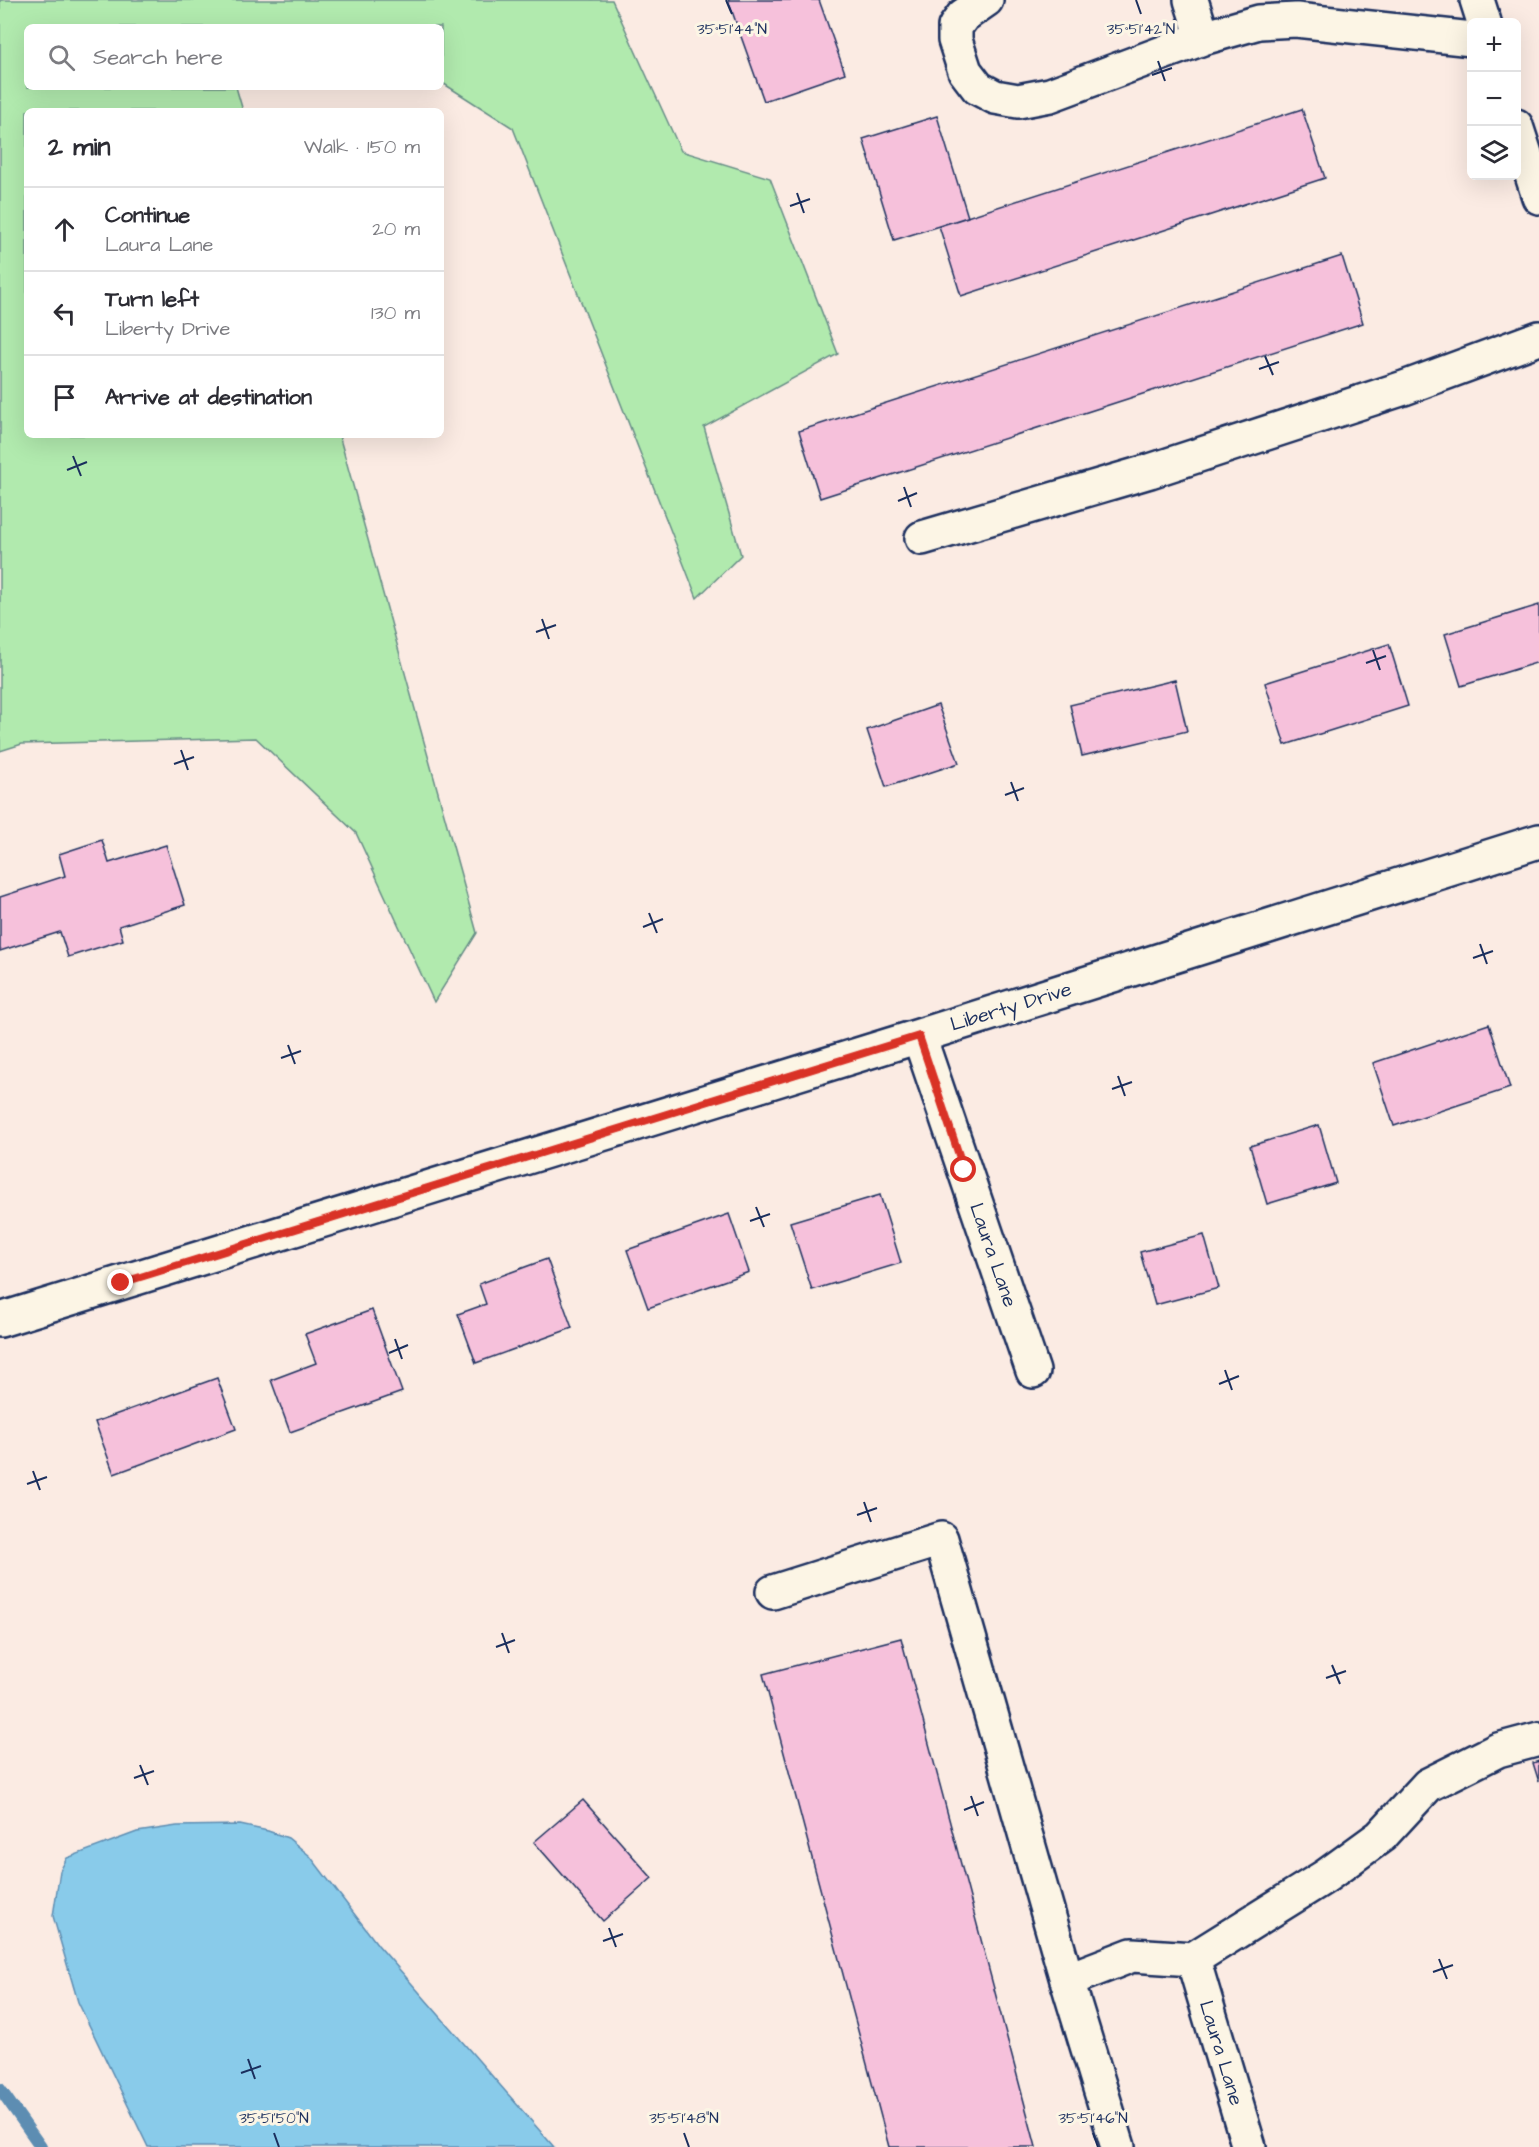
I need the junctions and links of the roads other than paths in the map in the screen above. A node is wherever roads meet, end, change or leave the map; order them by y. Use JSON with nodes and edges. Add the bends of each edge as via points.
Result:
{"nodes":[{"id":1,"x":986,"y":0,"type":"edge"},
{"id":2,"x":1191,"y":0,"type":"edge"},
{"id":3,"x":1477,"y":0,"type":"edge"},
{"id":4,"x":1483,"y":18,"type":"edge"},
{"id":5,"x":1203,"y":38,"type":"junction"},
{"id":6,"x":1467,"y":38,"type":"edge"},
{"id":7,"x":1521,"y":141,"type":"edge"},
{"id":8,"x":1539,"y":197,"type":"edge"},
{"id":9,"x":1539,"y":338,"type":"edge"},
{"id":10,"x":922,"y":538,"type":"dead end"},
{"id":11,"x":1539,"y":841,"type":"edge"},
{"id":12,"x":919,"y":1036,"type":"junction"},
{"id":13,"x":0,"y":1320,"type":"edge"},
{"id":14,"x":1033,"y":1371,"type":"dead end"},
{"id":15,"x":773,"y":1592,"type":"dead end"},
{"id":16,"x":1539,"y":1739,"type":"edge"},
{"id":17,"x":1193,"y":1959,"type":"junction"},
{"id":18,"x":1067,"y":1980,"type":"junction"},
{"id":19,"x":1118,"y":2147,"type":"edge"},
{"id":20,"x":1249,"y":2147,"type":"edge"}],
"edges":[{"from":1,"to":5,"type":"street","via":[[963,16],[955,27],[955,40],[970,80],[995,97],[1018,101],[1050,95]]},
{"from":2,"to":5,"type":"street"},
{"from":3,"to":4,"type":"street"},
{"from":5,"to":6,"type":"street","via":[[1260,22],[1296,20]]},
{"from":7,"to":8,"type":"street"},
{"from":9,"to":10,"type":"street","via":[[1404,388],[1150,471]]},
{"from":11,"to":12,"type":"street","name":"Liberty Drive"},
{"from":12,"to":13,"type":"street","name":"Liberty Drive"},
{"from":12,"to":14,"type":"street","name":"Laura Lane"},
{"from":15,"to":18,"type":"street","via":[[941,1539]]},
{"from":16,"to":17,"type":"street","via":[[1498,1750],[1428,1785],[1381,1836],[1326,1876]]},
{"from":17,"to":18,"type":"street","via":[[1132,1955]]},
{"from":17,"to":20,"type":"street","name":"Laura Lane"},
{"from":18,"to":19,"type":"street"}]}
